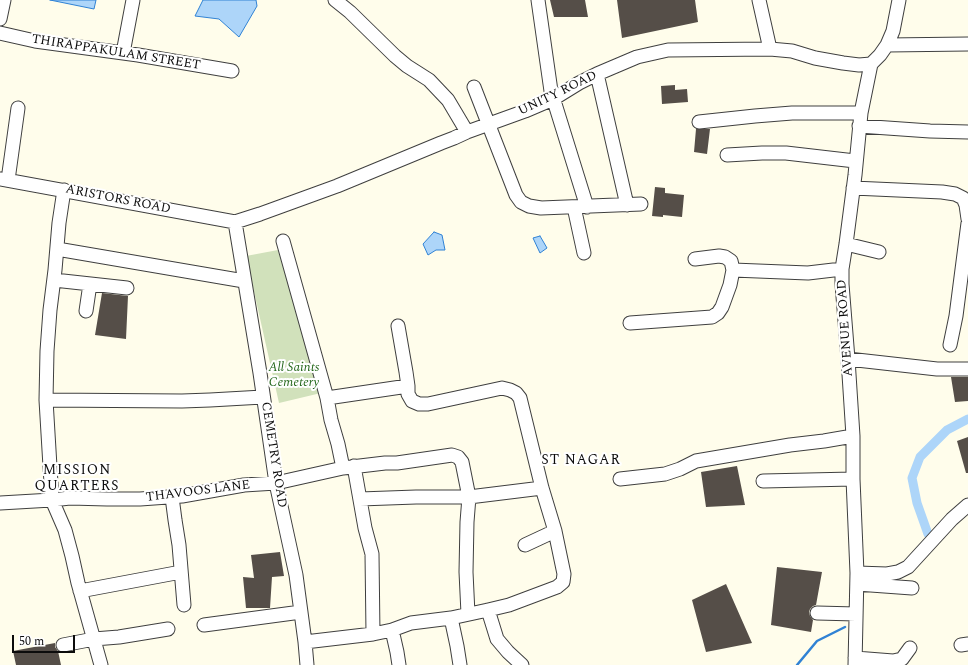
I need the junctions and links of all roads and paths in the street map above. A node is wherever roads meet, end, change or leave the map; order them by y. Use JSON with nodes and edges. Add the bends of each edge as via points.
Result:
{"nodes":[{"id":1,"x":4,"y":0,"type":"edge"},
{"id":2,"x":133,"y":0,"type":"edge"},
{"id":3,"x":335,"y":0,"type":"edge"},
{"id":4,"x":538,"y":0,"type":"edge"},
{"id":5,"x":760,"y":0,"type":"edge"},
{"id":6,"x":899,"y":0,"type":"edge"},
{"id":7,"x":0,"y":19,"type":"edge"},
{"id":8,"x":0,"y":33,"type":"edge"},
{"id":9,"x":968,"y":44,"type":"edge"},
{"id":10,"x":887,"y":45,"type":"junction"},
{"id":11,"x":770,"y":49,"type":"junction"},
{"id":12,"x":123,"y":52,"type":"junction"},
{"id":13,"x":871,"y":64,"type":"junction"},
{"id":14,"x":232,"y":71,"type":"dead end"},
{"id":15,"x":597,"y":74,"type":"junction"},
{"id":16,"x":474,"y":87,"type":"dead end"},
{"id":17,"x":554,"y":99,"type":"junction"},
{"id":18,"x":18,"y":108,"type":"dead end"},
{"id":19,"x":861,"y":113,"type":"junction"},
{"id":20,"x":699,"y":122,"type":"dead end"},
{"id":21,"x":489,"y":125,"type":"junction"},
{"id":22,"x":859,"y":126,"type":"junction"},
{"id":23,"x":467,"y":132,"type":"junction"},
{"id":24,"x":968,"y":132,"type":"edge"},
{"id":25,"x":727,"y":155,"type":"dead end"},
{"id":26,"x":855,"y":162,"type":"junction"},
{"id":27,"x":4,"y":179,"type":"edge"},
{"id":28,"x":853,"y":188,"type":"junction"},
{"id":29,"x":64,"y":190,"type":"junction"},
{"id":30,"x":641,"y":204,"type":"dead end"},
{"id":31,"x":627,"y":205,"type":"junction"},
{"id":32,"x":580,"y":207,"type":"junction"},
{"id":33,"x":968,"y":219,"type":"edge"},
{"id":34,"x":235,"y":222,"type":"junction"},
{"id":35,"x":968,"y":223,"type":"edge"},
{"id":36,"x":283,"y":241,"type":"dead end"},
{"id":37,"x":846,"y":244,"type":"junction"},
{"id":38,"x":57,"y":249,"type":"junction"},
{"id":39,"x":879,"y":252,"type":"dead end"},
{"id":40,"x":584,"y":253,"type":"dead end"},
{"id":41,"x":695,"y":259,"type":"dead end"},
{"id":42,"x":733,"y":270,"type":"junction"},
{"id":43,"x":842,"y":270,"type":"junction"},
{"id":44,"x":54,"y":280,"type":"junction"},
{"id":45,"x":244,"y":281,"type":"junction"},
{"id":46,"x":90,"y":284,"type":"junction"},
{"id":47,"x":127,"y":288,"type":"dead end"},
{"id":48,"x":86,"y":311,"type":"dead end"},
{"id":49,"x":630,"y":323,"type":"dead end"},
{"id":50,"x":398,"y":326,"type":"dead end"},
{"id":51,"x":950,"y":345,"type":"dead end"},
{"id":52,"x":848,"y":359,"type":"junction"},
{"id":53,"x":968,"y":369,"type":"edge"},
{"id":54,"x":408,"y":386,"type":"junction"},
{"id":55,"x":264,"y":397,"type":"junction"},
{"id":56,"x":327,"y":398,"type":"junction"},
{"id":57,"x":46,"y":400,"type":"junction"},
{"id":58,"x":853,"y":436,"type":"junction"},
{"id":59,"x":348,"y":467,"type":"junction"},
{"id":60,"x":620,"y":479,"type":"dead end"},
{"id":61,"x":853,"y":479,"type":"junction"},
{"id":62,"x":763,"y":481,"type":"dead end"},
{"id":63,"x":276,"y":483,"type":"junction"},
{"id":64,"x":542,"y":488,"type":"junction"},
{"id":65,"x":172,"y":497,"type":"junction"},
{"id":66,"x":469,"y":497,"type":"junction"},
{"id":67,"x":360,"y":499,"type":"junction"},
{"id":68,"x":52,"y":500,"type":"junction"},
{"id":69,"x":0,"y":504,"type":"edge"},
{"id":70,"x":968,"y":505,"type":"edge"},
{"id":71,"x":555,"y":531,"type":"junction"},
{"id":72,"x":525,"y":545,"type":"dead end"},
{"id":73,"x":181,"y":572,"type":"junction"},
{"id":74,"x":857,"y":578,"type":"junction"},
{"id":75,"x":912,"y":588,"type":"dead end"},
{"id":76,"x":80,"y":592,"type":"junction"},
{"id":77,"x":184,"y":605,"type":"dead end"},
{"id":78,"x":488,"y":610,"type":"junction"},
{"id":79,"x":301,"y":612,"type":"junction"},
{"id":80,"x":817,"y":613,"type":"dead end"},
{"id":81,"x":468,"y":614,"type":"junction"},
{"id":82,"x":856,"y":614,"type":"junction"},
{"id":83,"x":451,"y":618,"type":"junction"},
{"id":84,"x":204,"y":625,"type":"dead end"},
{"id":85,"x":168,"y":629,"type":"dead end"},
{"id":86,"x":392,"y":630,"type":"junction"},
{"id":87,"x":373,"y":634,"type":"junction"},
{"id":88,"x":94,"y":639,"type":"junction"},
{"id":89,"x":305,"y":642,"type":"junction"},
{"id":90,"x":63,"y":645,"type":"dead end"},
{"id":91,"x":910,"y":648,"type":"dead end"},
{"id":92,"x":855,"y":662,"type":"edge"},
{"id":93,"x":101,"y":665,"type":"edge"},
{"id":94,"x":307,"y":665,"type":"edge"},
{"id":95,"x":399,"y":665,"type":"edge"},
{"id":96,"x":460,"y":665,"type":"edge"},
{"id":97,"x":522,"y":665,"type":"edge"}],
"edges":[{"from":1,"to":7,"type":"street"},
{"from":2,"to":12,"type":"street"},
{"from":3,"to":23,"type":"street","via":[[395,56],[428,80],[448,100]]},
{"from":4,"to":17,"type":"street"},
{"from":5,"to":11,"type":"street"},
{"from":6,"to":10,"type":"street"},
{"from":8,"to":12,"type":"street","name":"THIRAPPAKULAM STREET","via":[[35,41]]},
{"from":9,"to":10,"type":"street"},
{"from":10,"to":13,"type":"street"},
{"from":11,"to":13,"type":"street","name":"UNITY ROAD","via":[[792,51],[843,63]]},
{"from":11,"to":15,"type":"street","name":"UNITY ROAD","via":[[668,50],[637,57]]},
{"from":12,"to":14,"type":"street","name":"THIRAPPAKULAM STREET"},
{"from":13,"to":19,"type":"street","name":"AVENUE ROAD"},
{"from":15,"to":17,"type":"street","name":"UNITY ROAD"},
{"from":15,"to":31,"type":"street"},
{"from":16,"to":21,"type":"street"},
{"from":17,"to":21,"type":"street","name":"UNITY ROAD"},
{"from":17,"to":32,"type":"street"},
{"from":18,"to":27,"type":"street"},
{"from":19,"to":20,"type":"street","via":[[792,113]]},
{"from":19,"to":22,"type":"street","name":"AVENUE ROAD"},
{"from":21,"to":23,"type":"street","name":"UNITY ROAD"},
{"from":21,"to":32,"type":"street","via":[[521,202],[541,208]]},
{"from":22,"to":24,"type":"street"},
{"from":22,"to":26,"type":"street","name":"AVENUE ROAD"},
{"from":23,"to":34,"type":"street","name":"UNITY ROAD","via":[[337,186]]},
{"from":25,"to":26,"type":"street","via":[[786,153]]},
{"from":26,"to":28,"type":"street","name":"AVENUE ROAD"},
{"from":27,"to":29,"type":"street","name":"ARISTORS ROAD"},
{"from":28,"to":33,"type":"street","via":[[955,194],[963,198]]},
{"from":28,"to":37,"type":"street","name":"AVENUE ROAD"},
{"from":29,"to":34,"type":"street","name":"ARISTORS ROAD"},
{"from":29,"to":38,"type":"street"},
{"from":30,"to":31,"type":"street"},
{"from":31,"to":32,"type":"street"},
{"from":32,"to":40,"type":"street"},
{"from":34,"to":45,"type":"street","name":"CEMETRY ROAD"},
{"from":35,"to":51,"type":"street"},
{"from":36,"to":56,"type":"street"},
{"from":37,"to":39,"type":"street"},
{"from":37,"to":43,"type":"street","name":"AVENUE ROAD"},
{"from":38,"to":44,"type":"street"},
{"from":38,"to":45,"type":"street"},
{"from":41,"to":42,"type":"street","via":[[725,257],[731,261]]},
{"from":42,"to":43,"type":"street","via":[[808,273]]},
{"from":42,"to":49,"type":"street","via":[[722,307],[712,317]]},
{"from":43,"to":52,"type":"street","name":"AVENUE ROAD"},
{"from":44,"to":46,"type":"street"},
{"from":44,"to":57,"type":"street","via":[[47,351]]},
{"from":45,"to":55,"type":"street","name":"CEMETRY ROAD"},
{"from":46,"to":47,"type":"street"},
{"from":46,"to":48,"type":"street"},
{"from":50,"to":54,"type":"street"},
{"from":52,"to":53,"type":"street","via":[[938,369]]},
{"from":52,"to":58,"type":"street","name":"AVENUE ROAD"},
{"from":54,"to":56,"type":"street"},
{"from":54,"to":64,"type":"street","via":[[408,394],[412,401],[419,404],[502,388],[516,393],[520,398]]},
{"from":55,"to":57,"type":"street","via":[[182,401]]},
{"from":55,"to":63,"type":"street","name":"CEMETRY ROAD"},
{"from":56,"to":59,"type":"street","via":[[338,444]]},
{"from":57,"to":68,"type":"street"},
{"from":58,"to":60,"type":"street","via":[[696,461],[665,474]]},
{"from":58,"to":61,"type":"street","name":"AVENUE ROAD"},
{"from":59,"to":63,"type":"street","name":"THAVOOS LANE"},
{"from":59,"to":66,"type":"street","name":"THAVOOS LANE","via":[[452,455],[462,462]]},
{"from":59,"to":67,"type":"street"},
{"from":61,"to":62,"type":"street"},
{"from":61,"to":74,"type":"street","name":"AVENUE ROAD"},
{"from":63,"to":65,"type":"street","name":"THAVOOS LANE"},
{"from":63,"to":79,"type":"street","name":"CEMETRY ROAD","via":[[296,575]]},
{"from":64,"to":66,"type":"street"},
{"from":64,"to":71,"type":"street"},
{"from":65,"to":68,"type":"street","name":"THAVOOS LANE"},
{"from":65,"to":73,"type":"street","via":[[180,545]]},
{"from":66,"to":67,"type":"street"},
{"from":66,"to":81,"type":"street","name":"THAVOOS LANE","via":[[466,572]]},
{"from":67,"to":87,"type":"street","via":[[372,554]]},
{"from":68,"to":69,"type":"street","name":"THAVOOS LANE"},
{"from":68,"to":76,"type":"street","via":[[72,556]]},
{"from":70,"to":74,"type":"street","via":[[908,567],[898,572]]},
{"from":71,"to":72,"type":"street"},
{"from":71,"to":78,"type":"street","via":[[564,574],[563,582],[551,590]]},
{"from":73,"to":76,"type":"street"},
{"from":73,"to":77,"type":"street"},
{"from":74,"to":75,"type":"street"},
{"from":74,"to":82,"type":"street","name":"AVENUE ROAD"},
{"from":76,"to":88,"type":"street"},
{"from":78,"to":81,"type":"street"},
{"from":78,"to":97,"type":"street","via":[[497,639]]},
{"from":79,"to":84,"type":"street"},
{"from":79,"to":89,"type":"street","name":"CEMETRY ROAD"},
{"from":80,"to":82,"type":"street"},
{"from":81,"to":83,"type":"street"},
{"from":82,"to":92,"type":"street","name":"AVENUE ROAD"},
{"from":83,"to":86,"type":"street","via":[[411,624]]},
{"from":83,"to":96,"type":"street"},
{"from":85,"to":88,"type":"street"},
{"from":86,"to":87,"type":"street"},
{"from":86,"to":95,"type":"street"},
{"from":87,"to":89,"type":"street"},
{"from":88,"to":90,"type":"street"},
{"from":88,"to":93,"type":"street"},
{"from":89,"to":94,"type":"street","name":"CEMETRY ROAD"},
{"from":91,"to":92,"type":"street","via":[[902,659]]}]}
